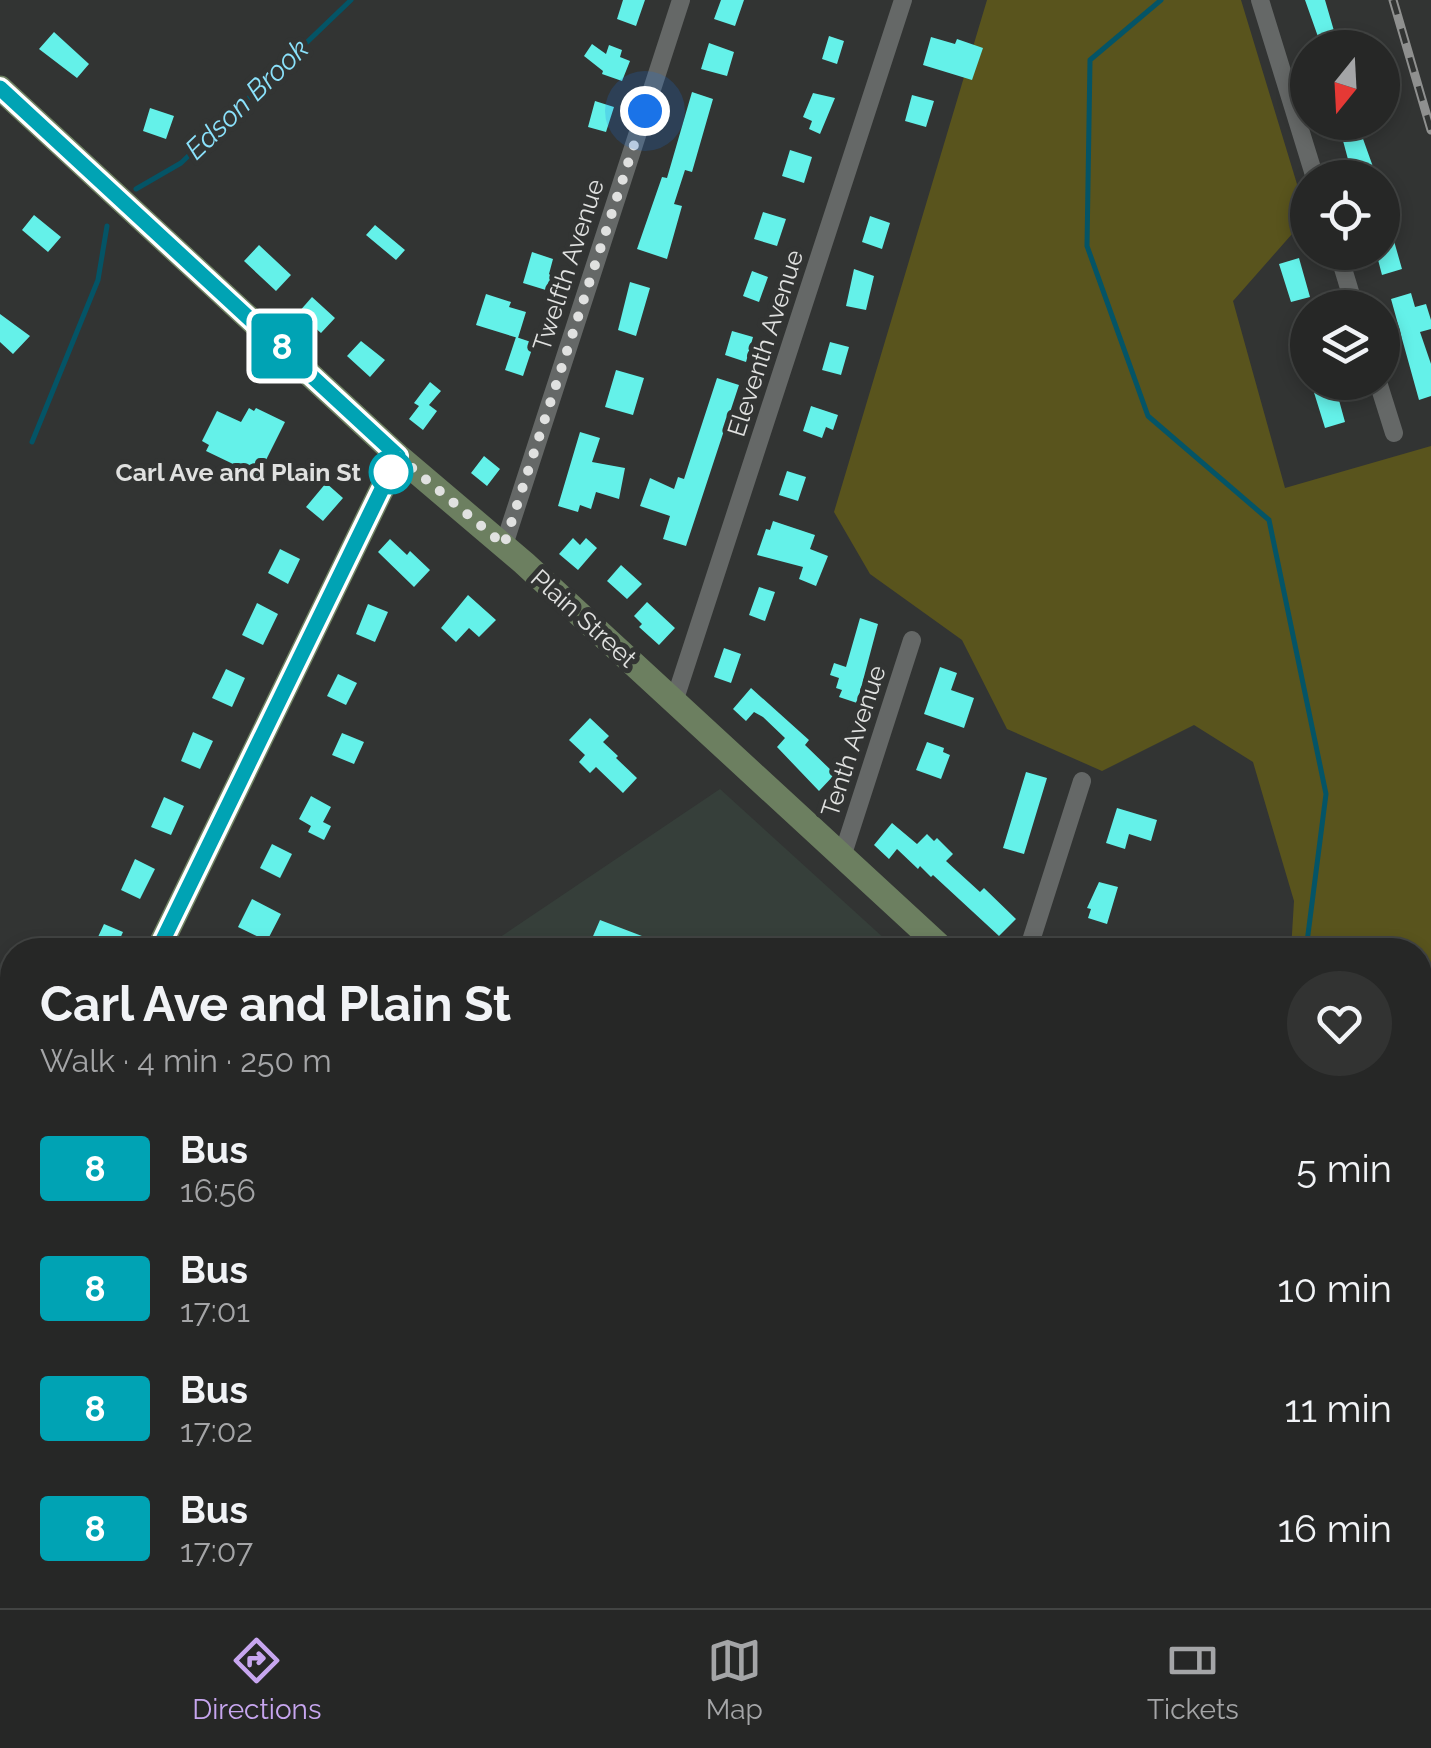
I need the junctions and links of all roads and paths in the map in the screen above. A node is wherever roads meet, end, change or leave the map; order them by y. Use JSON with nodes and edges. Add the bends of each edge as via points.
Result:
{"nodes":[{"id":1,"x":681,"y":0,"type":"edge"},
{"id":2,"x":903,"y":0,"type":"edge"},
{"id":3,"x":1260,"y":0,"type":"edge"},
{"id":4,"x":0,"y":88,"type":"edge"},
{"id":5,"x":1309,"y":160,"type":"edge"},
{"id":6,"x":1384,"y":400,"type":"edge"},
{"id":7,"x":1394,"y":434,"type":"dead end"},
{"id":8,"x":398,"y":456,"type":"junction"},
{"id":9,"x":504,"y":545,"type":"junction"},
{"id":10,"x":912,"y":640,"type":"dead end"},
{"id":11,"x":674,"y":702,"type":"junction"},
{"id":12,"x":1082,"y":781,"type":"dead end"},
{"id":13,"x":842,"y":857,"type":"junction"},
{"id":14,"x":164,"y":938,"type":"edge"},
{"id":15,"x":931,"y":938,"type":"edge"},
{"id":16,"x":1032,"y":938,"type":"edge"}],
"edges":[{"from":1,"to":9,"type":"street","name":"Twelfth Avenue"},
{"from":2,"to":11,"type":"street","name":"Eleventh Avenue"},
{"from":3,"to":5,"type":"street"},
{"from":4,"to":8,"type":"main road","name":"Plain Street"},
{"from":6,"to":7,"type":"street"},
{"from":8,"to":9,"type":"main road","name":"Plain Street"},
{"from":8,"to":14,"type":"main road"},
{"from":9,"to":11,"type":"main road","name":"Plain Street"},
{"from":10,"to":13,"type":"street","name":"Tenth Avenue"},
{"from":11,"to":13,"type":"main road","name":"Plain Street"},
{"from":12,"to":16,"type":"street"},
{"from":13,"to":15,"type":"main road","name":"Plain Street"}]}
